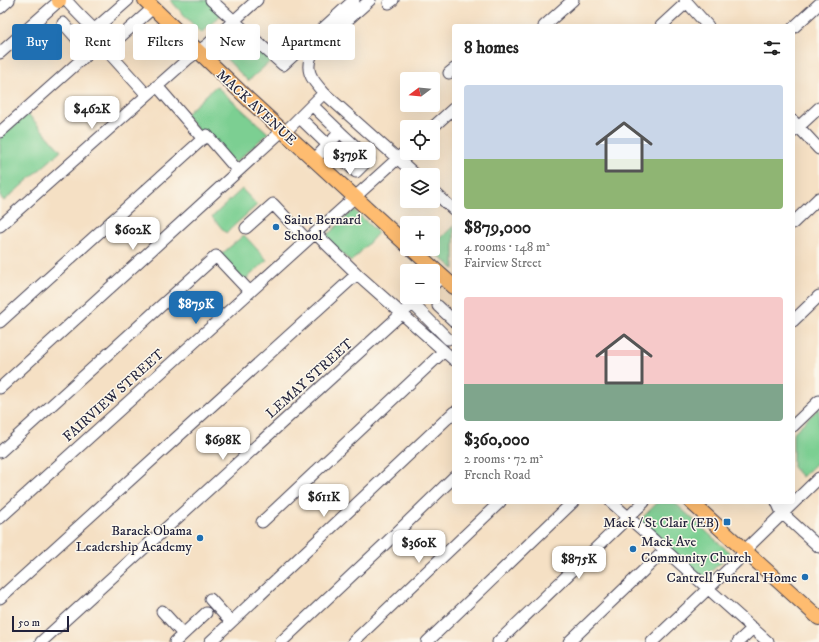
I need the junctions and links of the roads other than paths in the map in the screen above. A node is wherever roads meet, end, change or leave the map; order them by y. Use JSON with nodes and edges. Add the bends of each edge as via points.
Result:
{"nodes":[{"id":1,"x":9,"y":0,"type":"edge"},
{"id":2,"x":61,"y":0,"type":"edge"},
{"id":3,"x":128,"y":0,"type":"edge"},
{"id":4,"x":211,"y":0,"type":"edge"},
{"id":5,"x":256,"y":0,"type":"edge"},
{"id":6,"x":354,"y":0,"type":"edge"},
{"id":7,"x":370,"y":0,"type":"edge"},
{"id":8,"x":573,"y":0,"type":"edge"},
{"id":9,"x":686,"y":1,"type":"edge"},
{"id":10,"x":149,"y":4,"type":"edge"},
{"id":11,"x":819,"y":4,"type":"edge"},
{"id":12,"x":0,"y":8,"type":"edge"},
{"id":13,"x":234,"y":20,"type":"junction"},
{"id":14,"x":63,"y":23,"type":"dead end"},
{"id":15,"x":90,"y":24,"type":"edge"},
{"id":16,"x":101,"y":24,"type":"edge"},
{"id":17,"x":170,"y":24,"type":"edge"},
{"id":18,"x":546,"y":24,"type":"edge"},
{"id":19,"x":663,"y":24,"type":"edge"},
{"id":20,"x":706,"y":24,"type":"edge"},
{"id":21,"x":795,"y":26,"type":"edge"},
{"id":22,"x":125,"y":30,"type":"edge"},
{"id":23,"x":70,"y":31,"type":"edge"},
{"id":24,"x":198,"y":51,"type":"joint"},
{"id":25,"x":0,"y":53,"type":"edge"},
{"id":26,"x":81,"y":60,"type":"edge"},
{"id":27,"x":118,"y":60,"type":"edge"},
{"id":28,"x":187,"y":60,"type":"edge"},
{"id":29,"x":157,"y":86,"type":"junction"},
{"id":30,"x":324,"y":93,"type":"junction"},
{"id":31,"x":147,"y":95,"type":"junction"},
{"id":32,"x":312,"y":105,"type":"junction"},
{"id":33,"x":819,"y":108,"type":"edge"},
{"id":34,"x":452,"y":110,"type":"edge"},
{"id":35,"x":300,"y":118,"type":"junction"},
{"id":36,"x":440,"y":121,"type":"edge"},
{"id":37,"x":795,"y":126,"type":"edge"},
{"id":38,"x":0,"y":132,"type":"edge"},
{"id":39,"x":283,"y":132,"type":"junction"},
{"id":40,"x":340,"y":132,"type":"junction"},
{"id":41,"x":203,"y":139,"type":"junction"},
{"id":42,"x":328,"y":145,"type":"junction"},
{"id":43,"x":819,"y":149,"type":"edge"},
{"id":44,"x":398,"y":158,"type":"junction"},
{"id":45,"x":314,"y":160,"type":"junction"},
{"id":46,"x":409,"y":168,"type":"edge"},
{"id":47,"x":238,"y":171,"type":"junction"},
{"id":48,"x":354,"y":197,"type":"junction"},
{"id":49,"x":440,"y":197,"type":"edge"},
{"id":50,"x":819,"y":198,"type":"edge"},
{"id":51,"x":452,"y":208,"type":"edge"},
{"id":52,"x":795,"y":221,"type":"edge"},
{"id":53,"x":0,"y":226,"type":"edge"},
{"id":54,"x":246,"y":228,"type":"dead end"},
{"id":55,"x":311,"y":236,"type":"junction"},
{"id":56,"x":400,"y":239,"type":"edge"},
{"id":57,"x":419,"y":256,"type":"edge"},
{"id":58,"x":357,"y":274,"type":"junction"},
{"id":59,"x":447,"y":283,"type":"edge"},
{"id":60,"x":250,"y":292,"type":"junction"},
{"id":61,"x":819,"y":296,"type":"edge"},
{"id":62,"x":412,"y":304,"type":"edge"},
{"id":63,"x":419,"y":304,"type":"edge"},
{"id":64,"x":438,"y":306,"type":"dead end"},
{"id":65,"x":402,"y":313,"type":"junction"},
{"id":66,"x":795,"y":318,"type":"edge"},
{"id":67,"x":452,"y":319,"type":"edge"},
{"id":68,"x":0,"y":322,"type":"edge"},
{"id":69,"x":448,"y":339,"type":"dead end"},
{"id":70,"x":444,"y":351,"type":"junction"},
{"id":71,"x":452,"y":358,"type":"edge"},
{"id":72,"x":0,"y":388,"type":"edge"},
{"id":73,"x":819,"y":401,"type":"edge"},
{"id":74,"x":452,"y":414,"type":"edge"},
{"id":75,"x":795,"y":424,"type":"edge"},
{"id":76,"x":0,"y":452,"type":"edge"},
{"id":77,"x":819,"y":478,"type":"edge"},
{"id":78,"x":452,"y":479,"type":"edge"},
{"id":79,"x":795,"y":501,"type":"edge"},
{"id":80,"x":498,"y":504,"type":"edge"},
{"id":81,"x":571,"y":504,"type":"edge"},
{"id":82,"x":614,"y":504,"type":"edge"},
{"id":83,"x":642,"y":504,"type":"edge"},
{"id":84,"x":696,"y":504,"type":"edge"},
{"id":85,"x":778,"y":504,"type":"edge"},
{"id":86,"x":792,"y":504,"type":"edge"},
{"id":87,"x":782,"y":513,"type":"junction"},
{"id":88,"x":628,"y":517,"type":"junction"},
{"id":89,"x":0,"y":518,"type":"edge"},
{"id":90,"x":262,"y":522,"type":"dead end"},
{"id":91,"x":819,"y":547,"type":"edge"},
{"id":92,"x":665,"y":550,"type":"junction"},
{"id":93,"x":745,"y":550,"type":"junction"},
{"id":94,"x":708,"y":588,"type":"junction"},
{"id":95,"x":0,"y":598,"type":"edge"},
{"id":96,"x":210,"y":599,"type":"dead end"},
{"id":97,"x":162,"y":611,"type":"dead end"},
{"id":98,"x":206,"y":613,"type":"dead end"},
{"id":99,"x":819,"y":618,"type":"edge"},
{"id":100,"x":231,"y":622,"type":"junction"},
{"id":101,"x":753,"y":628,"type":"junction"},
{"id":102,"x":183,"y":634,"type":"junction"},
{"id":103,"x":41,"y":642,"type":"edge"},
{"id":104,"x":175,"y":642,"type":"edge"},
{"id":105,"x":210,"y":642,"type":"edge"},
{"id":106,"x":281,"y":642,"type":"edge"},
{"id":107,"x":353,"y":642,"type":"edge"},
{"id":108,"x":427,"y":642,"type":"edge"},
{"id":109,"x":498,"y":642,"type":"edge"},
{"id":110,"x":569,"y":642,"type":"edge"},
{"id":111,"x":652,"y":642,"type":"edge"},
{"id":112,"x":738,"y":642,"type":"edge"},
{"id":113,"x":768,"y":642,"type":"edge"}],
"edges":[{"from":1,"to":12,"type":"street"},
{"from":2,"to":15,"type":"street"},
{"from":2,"to":25,"type":"street"},
{"from":3,"to":16,"type":"street"},
{"from":4,"to":13,"type":"street"},
{"from":5,"to":13,"type":"street"},
{"from":6,"to":13,"type":"street","via":[[283,65]]},
{"from":7,"to":30,"type":"street","via":[[310,56],[310,73]]},
{"from":8,"to":18,"type":"street"},
{"from":9,"to":19,"type":"street"},
{"from":9,"to":20,"type":"street"},
{"from":10,"to":17,"type":"main road","name":"MACK AVENUE"},
{"from":10,"to":22,"type":"street"},
{"from":11,"to":21,"type":"street"},
{"from":13,"to":24,"type":"street"},
{"from":14,"to":23,"type":"street"},
{"from":24,"to":39,"type":"main road","name":"MACK AVENUE"},
{"from":26,"to":38,"type":"street"},
{"from":27,"to":31,"type":"street"},
{"from":28,"to":29,"type":"street"},
{"from":29,"to":31,"type":"street"},
{"from":29,"to":41,"type":"street"},
{"from":30,"to":32,"type":"street"},
{"from":30,"to":44,"type":"street"},
{"from":31,"to":53,"type":"street"},
{"from":32,"to":35,"type":"street"},
{"from":32,"to":40,"type":"street"},
{"from":33,"to":37,"type":"street"},
{"from":34,"to":36,"type":"street"},
{"from":35,"to":39,"type":"street"},
{"from":35,"to":42,"type":"street"},
{"from":37,"to":43,"type":"street"},
{"from":39,"to":45,"type":"main road","name":"MACK AVENUE"},
{"from":39,"to":47,"type":"street"},
{"from":40,"to":42,"type":"street"},
{"from":40,"to":42,"type":"street","via":[[369,159],[356,172]]},
{"from":41,"to":47,"type":"street","via":[[207,135]]},
{"from":41,"to":68,"type":"street"},
{"from":42,"to":45,"type":"street"},
{"from":44,"to":46,"type":"street"},
{"from":44,"to":48,"type":"street","name":"FAIRVIEW STREET"},
{"from":45,"to":48,"type":"main road","name":"MACK AVENUE"},
{"from":47,"to":72,"type":"street"},
{"from":48,"to":55,"type":"street","name":"FAIRVIEW STREET"},
{"from":48,"to":56,"type":"main road","name":"MACK AVENUE"},
{"from":49,"to":51,"type":"street"},
{"from":50,"to":52,"type":"street"},
{"from":54,"to":55,"type":"street","via":[[273,204]]},
{"from":55,"to":58,"type":"street"},
{"from":55,"to":60,"type":"street","name":"FAIRVIEW STREET"},
{"from":57,"to":59,"type":"main road"},
{"from":58,"to":65,"type":"street"},
{"from":58,"to":95,"type":"street"},
{"from":60,"to":76,"type":"street","via":[[216,256]]},
{"from":60,"to":89,"type":"street","name":"FAIRVIEW STREET"},
{"from":61,"to":66,"type":"street"},
{"from":62,"to":65,"type":"street","name":"LEMAY STREET"},
{"from":63,"to":69,"type":"street"},
{"from":64,"to":67,"type":"street"},
{"from":65,"to":70,"type":"street"},
{"from":65,"to":103,"type":"street","name":"LEMAY STREET"},
{"from":70,"to":71,"type":"street"},
{"from":70,"to":90,"type":"street"},
{"from":73,"to":75,"type":"street"},
{"from":74,"to":100,"type":"street"},
{"from":77,"to":79,"type":"street"},
{"from":78,"to":106,"type":"street"},
{"from":80,"to":107,"type":"street"},
{"from":81,"to":108,"type":"street"},
{"from":82,"to":88,"type":"street"},
{"from":83,"to":88,"type":"street"},
{"from":84,"to":93,"type":"main road"},
{"from":85,"to":87,"type":"street"},
{"from":86,"to":87,"type":"street"},
{"from":87,"to":91,"type":"street"},
{"from":87,"to":93,"type":"street"},
{"from":88,"to":92,"type":"street"},
{"from":88,"to":109,"type":"street"},
{"from":92,"to":94,"type":"street"},
{"from":92,"to":110,"type":"street"},
{"from":93,"to":94,"type":"street"},
{"from":93,"to":99,"type":"main road"},
{"from":94,"to":101,"type":"street"},
{"from":94,"to":111,"type":"street"},
{"from":96,"to":100,"type":"street"},
{"from":97,"to":102,"type":"street"},
{"from":98,"to":102,"type":"street"},
{"from":100,"to":105,"type":"street"},
{"from":101,"to":112,"type":"street"},
{"from":101,"to":113,"type":"street"},
{"from":102,"to":104,"type":"street"}]}
